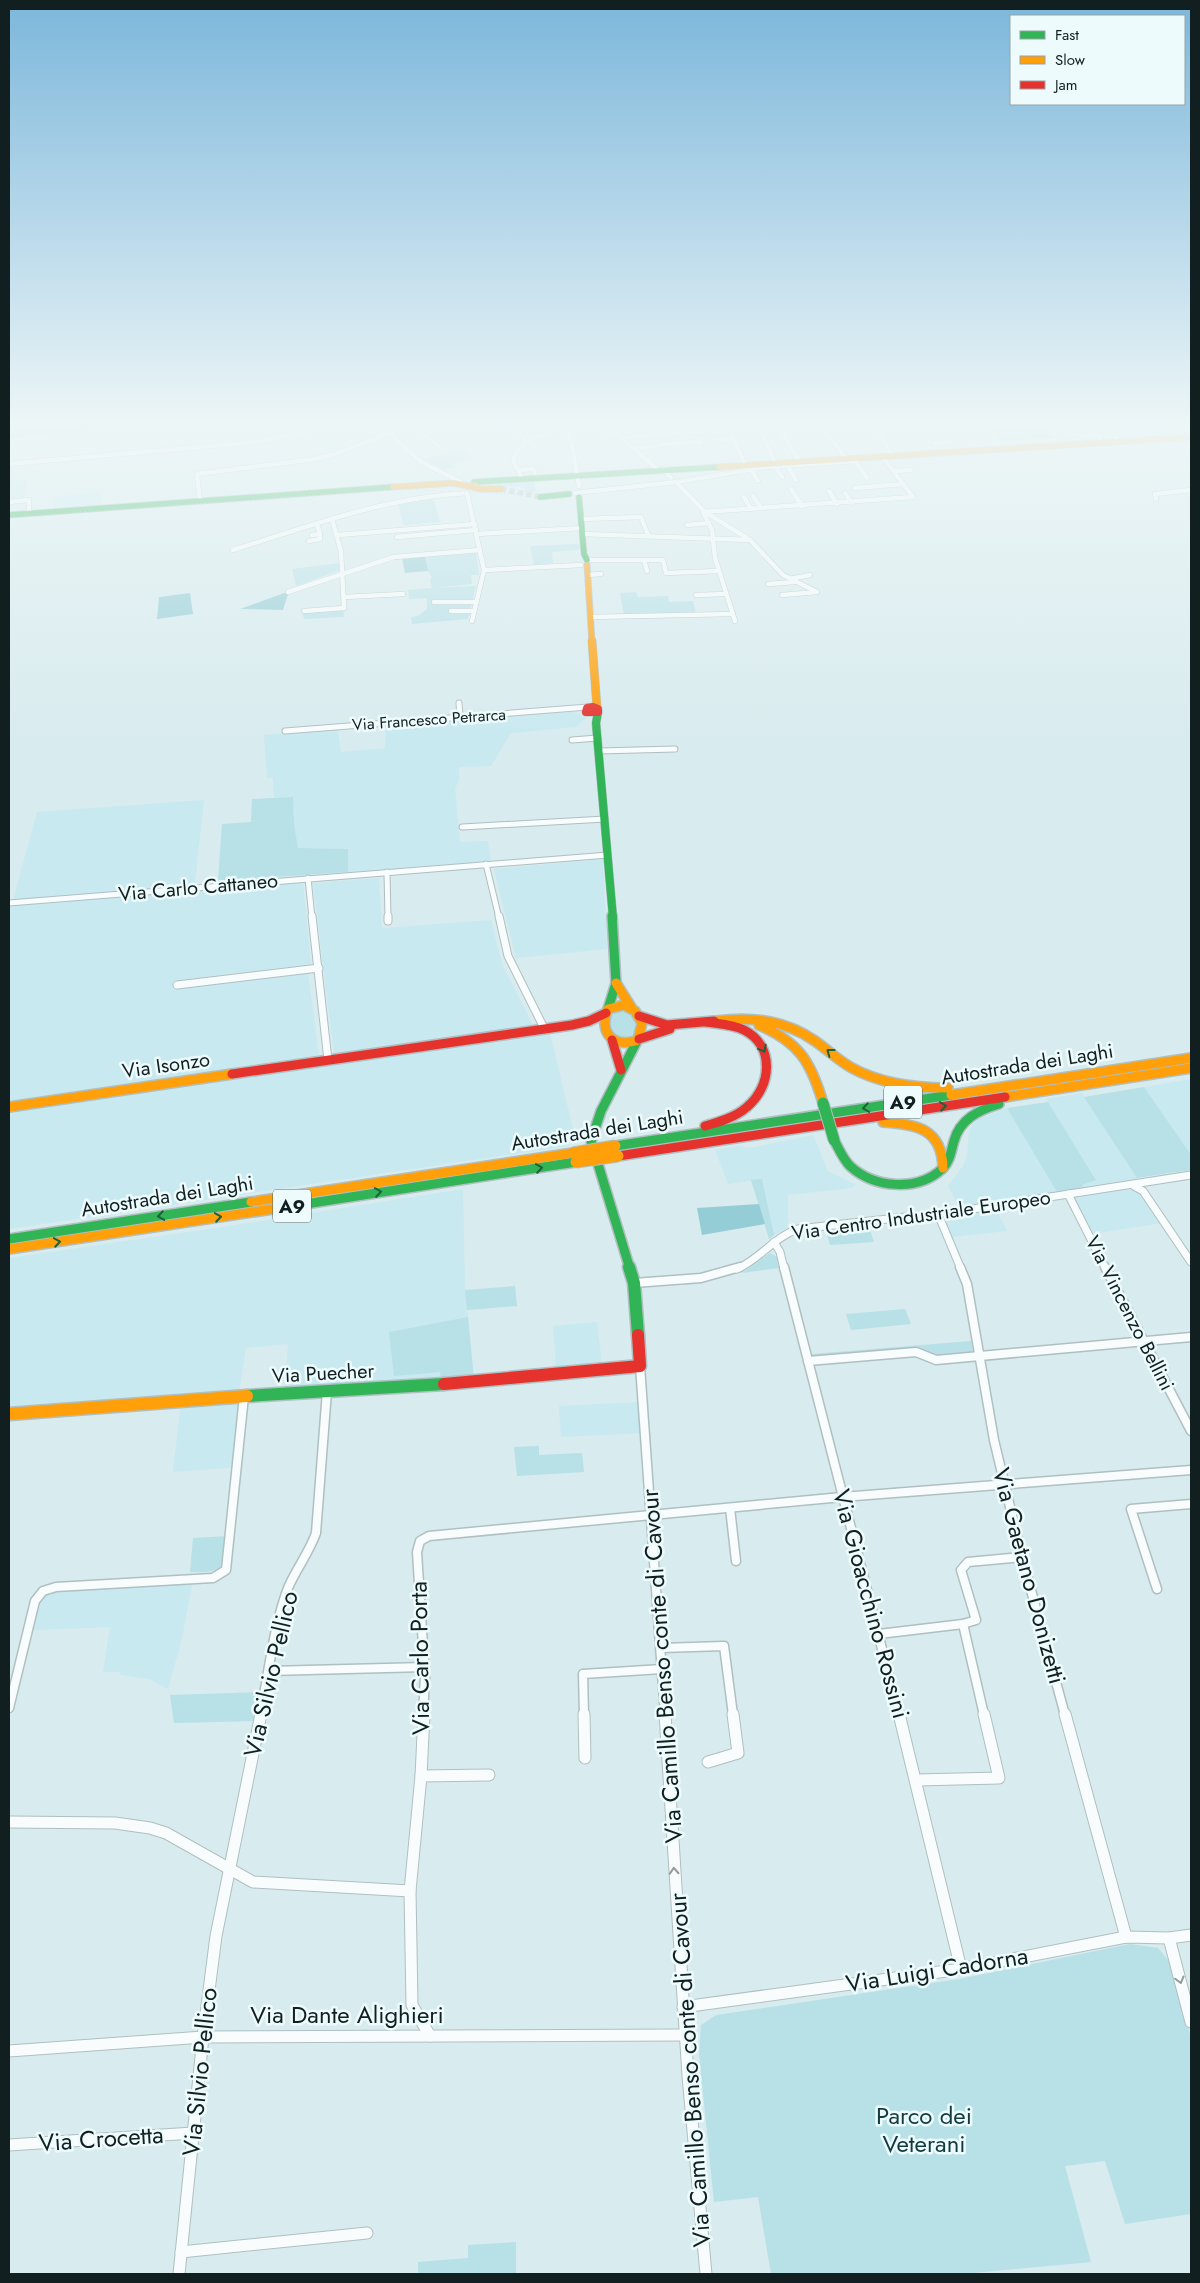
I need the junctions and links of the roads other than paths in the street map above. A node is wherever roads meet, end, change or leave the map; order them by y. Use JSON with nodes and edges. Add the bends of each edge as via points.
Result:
{"nodes":[{"id":1,"x":292,"y":532,"type":"edge"},
{"id":2,"x":337,"y":532,"type":"edge"},
{"id":3,"x":418,"y":532,"type":"edge"},
{"id":4,"x":451,"y":532,"type":"edge"},
{"id":5,"x":476,"y":532,"type":"edge"},
{"id":6,"x":582,"y":532,"type":"edge"},
{"id":7,"x":619,"y":532,"type":"edge"},
{"id":8,"x":647,"y":532,"type":"edge"},
{"id":9,"x":711,"y":532,"type":"edge"},
{"id":10,"x":736,"y":532,"type":"edge"},
{"id":11,"x":320,"y":534,"type":"joint"},
{"id":12,"x":312,"y":535,"type":"dead end"},
{"id":13,"x":338,"y":535,"type":"junction"},
{"id":14,"x":648,"y":535,"type":"junction"},
{"id":15,"x":397,"y":537,"type":"dead end"},
{"id":16,"x":309,"y":540,"type":"dead end"},
{"id":17,"x":750,"y":540,"type":"junction"},
{"id":18,"x":714,"y":541,"type":"junction"},
{"id":19,"x":233,"y":550,"type":"dead end"},
{"id":20,"x":480,"y":550,"type":"junction"},
{"id":21,"x":632,"y":560,"type":"junction"},
{"id":22,"x":644,"y":560,"type":"junction"},
{"id":23,"x":585,"y":564,"type":"junction"},
{"id":24,"x":633,"y":568,"type":"dead end"},
{"id":25,"x":484,"y":570,"type":"junction"},
{"id":26,"x":647,"y":571,"type":"dead end"},
{"id":27,"x":718,"y":571,"type":"junction"},
{"id":28,"x":344,"y":573,"type":"junction"},
{"id":29,"x":601,"y":574,"type":"dead end"},
{"id":30,"x":810,"y":575,"type":"dead end"},
{"id":31,"x":790,"y":579,"type":"junction"},
{"id":32,"x":797,"y":582,"type":"junction"},
{"id":33,"x":768,"y":584,"type":"dead end"},
{"id":34,"x":288,"y":592,"type":"dead end"},
{"id":35,"x":403,"y":594,"type":"dead end"},
{"id":36,"x":726,"y":594,"type":"junction"},
{"id":37,"x":696,"y":595,"type":"dead end"},
{"id":38,"x":782,"y":595,"type":"dead end"},
{"id":39,"x":344,"y":597,"type":"junction"},
{"id":40,"x":434,"y":602,"type":"dead end"},
{"id":41,"x":476,"y":602,"type":"junction"},
{"id":42,"x":304,"y":611,"type":"dead end"},
{"id":43,"x":451,"y":611,"type":"dead end"},
{"id":44,"x":474,"y":611,"type":"junction"},
{"id":45,"x":733,"y":614,"type":"junction"},
{"id":46,"x":590,"y":617,"type":"junction"},
{"id":47,"x":472,"y":621,"type":"dead end"},
{"id":48,"x":735,"y":621,"type":"dead end"},
{"id":49,"x":459,"y":703,"type":"dead end"},
{"id":50,"x":593,"y":710,"type":"junction"},
{"id":51,"x":460,"y":717,"type":"junction"},
{"id":52,"x":285,"y":731,"type":"dead end"},
{"id":53,"x":598,"y":738,"type":"junction"},
{"id":54,"x":572,"y":740,"type":"dead end"},
{"id":55,"x":676,"y":748,"type":"dead end"},
{"id":56,"x":599,"y":751,"type":"junction"},
{"id":57,"x":605,"y":822,"type":"junction"},
{"id":58,"x":462,"y":827,"type":"dead end"},
{"id":59,"x":608,"y":855,"type":"junction"},
{"id":60,"x":486,"y":864,"type":"junction"},
{"id":61,"x":387,"y":872,"type":"junction"},
{"id":62,"x":308,"y":878,"type":"junction"},
{"id":63,"x":9,"y":903,"type":"edge"},
{"id":64,"x":388,"y":921,"type":"dead end"},
{"id":65,"x":319,"y":968,"type":"junction"},
{"id":66,"x":616,"y":983,"type":"junction"},
{"id":67,"x":176,"y":985,"type":"dead end"},
{"id":68,"x":631,"y":1007,"type":"junction"},
{"id":69,"x":607,"y":1011,"type":"junction"},
{"id":70,"x":639,"y":1016,"type":"junction"},
{"id":71,"x":712,"y":1022,"type":"junction"},
{"id":72,"x":572,"y":1025,"type":"junction"},
{"id":73,"x":685,"y":1025,"type":"junction"},
{"id":74,"x":544,"y":1028,"type":"junction"},
{"id":75,"x":609,"y":1038,"type":"junction"},
{"id":76,"x":638,"y":1040,"type":"junction"},
{"id":77,"x":1191,"y":1058,"type":"edge"},
{"id":78,"x":328,"y":1060,"type":"junction"},
{"id":79,"x":1132,"y":1067,"type":"junction"},
{"id":80,"x":621,"y":1070,"type":"junction"},
{"id":81,"x":1191,"y":1070,"type":"edge"},
{"id":82,"x":9,"y":1107,"type":"edge"},
{"id":83,"x":616,"y":1148,"type":"junction"},
{"id":84,"x":670,"y":1148,"type":"junction"},
{"id":85,"x":573,"y":1154,"type":"junction"},
{"id":86,"x":942,"y":1169,"type":"junction"},
{"id":87,"x":1191,"y":1176,"type":"edge"},
{"id":88,"x":1140,"y":1187,"type":"junction"},
{"id":89,"x":1068,"y":1194,"type":"junction"},
{"id":90,"x":938,"y":1214,"type":"junction"},
{"id":91,"x":9,"y":1239,"type":"edge"},
{"id":92,"x":774,"y":1242,"type":"junction"},
{"id":93,"x":9,"y":1249,"type":"edge"},
{"id":94,"x":1191,"y":1262,"type":"edge"},
{"id":95,"x":634,"y":1283,"type":"junction"},
{"id":96,"x":1191,"y":1337,"type":"edge"},
{"id":97,"x":1143,"y":1342,"type":"junction"},
{"id":98,"x":978,"y":1356,"type":"junction"},
{"id":99,"x":808,"y":1361,"type":"junction"},
{"id":100,"x":640,"y":1366,"type":"junction"},
{"id":101,"x":327,"y":1392,"type":"junction"},
{"id":102,"x":244,"y":1396,"type":"junction"},
{"id":103,"x":9,"y":1414,"type":"edge"},
{"id":104,"x":1191,"y":1431,"type":"edge"},
{"id":105,"x":1191,"y":1470,"type":"edge"},
{"id":106,"x":1004,"y":1485,"type":"junction"},
{"id":107,"x":842,"y":1497,"type":"junction"},
{"id":108,"x":1191,"y":1504,"type":"edge"},
{"id":109,"x":730,"y":1508,"type":"junction"},
{"id":110,"x":653,"y":1516,"type":"junction"},
{"id":111,"x":1022,"y":1557,"type":"junction"},
{"id":112,"x":736,"y":1561,"type":"dead end"},
{"id":113,"x":1157,"y":1589,"type":"dead end"},
{"id":114,"x":963,"y":1624,"type":"junction"},
{"id":115,"x":879,"y":1634,"type":"junction"},
{"id":116,"x":660,"y":1648,"type":"junction"},
{"id":117,"x":424,"y":1667,"type":"junction"},
{"id":118,"x":662,"y":1669,"type":"junction"},
{"id":119,"x":269,"y":1671,"type":"junction"},
{"id":120,"x":9,"y":1708,"type":"edge"},
{"id":121,"x":585,"y":1758,"type":"dead end"},
{"id":122,"x":708,"y":1762,"type":"dead end"},
{"id":123,"x":489,"y":1775,"type":"dead end"},
{"id":124,"x":421,"y":1776,"type":"junction"},
{"id":125,"x":917,"y":1780,"type":"junction"},
{"id":126,"x":9,"y":1822,"type":"edge"},
{"id":127,"x":228,"y":1870,"type":"junction"},
{"id":128,"x":410,"y":1891,"type":"junction"},
{"id":129,"x":1191,"y":1935,"type":"edge"},
{"id":130,"x":1126,"y":1937,"type":"junction"},
{"id":131,"x":1169,"y":1938,"type":"junction"},
{"id":132,"x":961,"y":1969,"type":"junction"},
{"id":133,"x":683,"y":2007,"type":"junction"},
{"id":134,"x":1191,"y":2022,"type":"edge"},
{"id":135,"x":685,"y":2035,"type":"junction"},
{"id":136,"x":430,"y":2036,"type":"junction"},
{"id":137,"x":203,"y":2037,"type":"junction"},
{"id":138,"x":9,"y":2051,"type":"edge"},
{"id":139,"x":193,"y":2133,"type":"junction"},
{"id":140,"x":9,"y":2144,"type":"edge"},
{"id":141,"x":367,"y":2233,"type":"dead end"},
{"id":142,"x":181,"y":2252,"type":"junction"},
{"id":143,"x":179,"y":2274,"type":"edge"},
{"id":144,"x":706,"y":2274,"type":"edge"}],
"edges":[{"from":1,"to":19,"type":"street"},
{"from":2,"to":13,"type":"street"},
{"from":3,"to":13,"type":"street"},
{"from":4,"to":15,"type":"street"},
{"from":5,"to":20,"type":"street"},
{"from":6,"to":23,"type":"main road"},
{"from":7,"to":14,"type":"street"},
{"from":8,"to":14,"type":"street"},
{"from":9,"to":18,"type":"street"},
{"from":10,"to":17,"type":"street"},
{"from":11,"to":12,"type":"street"},
{"from":11,"to":16,"type":"street","via":[[320,539]]},
{"from":13,"to":28,"type":"street"},
{"from":14,"to":18,"type":"street","via":[[697,538],[697,542]]},
{"from":17,"to":18,"type":"street"},
{"from":17,"to":31,"type":"street"},
{"from":18,"to":27,"type":"street"},
{"from":20,"to":25,"type":"street"},
{"from":20,"to":28,"type":"street","via":[[394,557]]},
{"from":21,"to":22,"type":"street"},
{"from":21,"to":23,"type":"street"},
{"from":21,"to":24,"type":"street"},
{"from":22,"to":26,"type":"street"},
{"from":22,"to":27,"type":"street","via":[[663,560],[666,573]]},
{"from":23,"to":25,"type":"street"},
{"from":23,"to":29,"type":"street"},
{"from":23,"to":46,"type":"main road"},
{"from":25,"to":41,"type":"street"},
{"from":27,"to":36,"type":"street"},
{"from":28,"to":34,"type":"street"},
{"from":28,"to":39,"type":"street"},
{"from":30,"to":31,"type":"street"},
{"from":31,"to":32,"type":"street"},
{"from":32,"to":33,"type":"street"},
{"from":32,"to":38,"type":"street","via":[[817,592]]},
{"from":35,"to":39,"type":"street"},
{"from":36,"to":37,"type":"street"},
{"from":36,"to":45,"type":"street"},
{"from":39,"to":42,"type":"street","via":[[344,608]]},
{"from":40,"to":41,"type":"street"},
{"from":41,"to":44,"type":"street"},
{"from":43,"to":44,"type":"street"},
{"from":44,"to":47,"type":"street"},
{"from":45,"to":46,"type":"street"},
{"from":45,"to":48,"type":"street"},
{"from":46,"to":50,"type":"main road"},
{"from":49,"to":51,"type":"street"},
{"from":50,"to":51,"type":"street","name":"Via Francesco Petrarca"},
{"from":50,"to":53,"type":"main road"},
{"from":51,"to":52,"type":"street","name":"Via Francesco Petrarca"},
{"from":53,"to":54,"type":"street"},
{"from":53,"to":56,"type":"main road"},
{"from":55,"to":56,"type":"street"},
{"from":56,"to":57,"type":"main road"},
{"from":57,"to":58,"type":"street"},
{"from":57,"to":59,"type":"main road"},
{"from":59,"to":60,"type":"street","name":"Via Carlo Cattaneo"},
{"from":59,"to":66,"type":"main road"},
{"from":60,"to":61,"type":"street","name":"Via Carlo Cattaneo"},
{"from":60,"to":74,"type":"street","via":[[508,956]]},
{"from":61,"to":62,"type":"street","name":"Via Carlo Cattaneo"},
{"from":61,"to":64,"type":"street"},
{"from":62,"to":63,"type":"street","name":"Via Carlo Cattaneo"},
{"from":62,"to":65,"type":"street"},
{"from":65,"to":67,"type":"street"},
{"from":65,"to":78,"type":"street"},
{"from":66,"to":68,"type":"main road"},
{"from":66,"to":69,"type":"main road"},
{"from":68,"to":69,"type":"main road","via":[[620,1005]]},
{"from":68,"to":70,"type":"main road"},
{"from":69,"to":72,"type":"main road","name":"Via Isonzo","via":[[594,1020]]},
{"from":69,"to":75,"type":"main road","via":[[604,1024]]},
{"from":70,"to":73,"type":"main road","via":[[662,1025]]},
{"from":70,"to":76,"type":"main road","via":[[643,1028]]},
{"from":71,"to":73,"type":"main road"},
{"from":79,"to":71,"type":"main road","one_way":true,"via":[[957,1088],[913,1088],[885,1082],[858,1071],[812,1039],[785,1025],[756,1017]]},
{"from":71,"to":83,"type":"main road","one_way":true,"via":[[740,1028],[763,1047],[768,1060],[768,1074],[759,1096],[740,1113],[715,1123]]},
{"from":71,"to":86,"type":"main road","bridge":true,"via":[[755,1024],[796,1043],[810,1062],[834,1140],[853,1169],[880,1182],[902,1184],[930,1178]]},
{"from":72,"to":74,"type":"main road","name":"Via Isonzo"},
{"from":72,"to":75,"type":"main road","name":"Via Isonzo","via":[[594,1027]]},
{"from":73,"to":76,"type":"main road"},
{"from":74,"to":78,"type":"main road","name":"Via Isonzo"},
{"from":75,"to":76,"type":"main road","via":[[622,1045]]},
{"from":75,"to":80,"type":"main road"},
{"from":76,"to":80,"type":"main road","name":"Via Camillo Benso conte di Cavour"},
{"from":77,"to":79,"type":"main road","name":"Autostrada dei Laghi","number":"A9"},
{"from":78,"to":82,"type":"main road","name":"Via Isonzo"},
{"from":79,"to":83,"type":"main road","name":"Autostrada dei Laghi","number":"A9","one_way":true},
{"from":80,"to":95,"type":"main road","name":"Via Camillo Benso conte di Cavour","via":[[592,1132],[591,1141]]},
{"from":84,"to":81,"type":"main road","name":"Autostrada dei Laghi","number":"A9","one_way":true},
{"from":81,"to":86,"type":"main road","via":[[993,1105],[964,1122],[957,1133],[952,1155]]},
{"from":83,"to":84,"type":"main road","name":"Autostrada dei Laghi","number":"A9"},
{"from":83,"to":85,"type":"main road","name":"Autostrada dei Laghi","number":"A9","bridge":true},
{"from":84,"to":86,"type":"main road","via":[[865,1123],[898,1122],[916,1126],[935,1137],[944,1153]]},
{"from":85,"to":91,"type":"main road","name":"Autostrada dei Laghi","number":"A9","one_way":true},
{"from":93,"to":85,"type":"main road","name":"Autostrada dei Laghi","number":"A9","one_way":true},
{"from":87,"to":88,"type":"street","name":"Via Centro Industriale Europeo"},
{"from":88,"to":89,"type":"street","name":"Via Centro Industriale Europeo"},
{"from":88,"to":94,"type":"street"},
{"from":89,"to":90,"type":"street","name":"Via Centro Industriale Europeo"},
{"from":89,"to":97,"type":"street","name":"Via Vincenzo Bellini"},
{"from":90,"to":92,"type":"street","name":"Via Centro Industriale Europeo","via":[[798,1229],[782,1234]]},
{"from":90,"to":98,"type":"street","name":"Via Gaetano Donizetti","via":[[967,1284]]},
{"from":92,"to":95,"type":"street","name":"Via Centro Industriale Europeo","via":[[752,1261],[720,1275]]},
{"from":92,"to":99,"type":"street","name":"Via Gioacchino Rossini","via":[[780,1252]]},
{"from":95,"to":100,"type":"main road","name":"Via Camillo Benso conte di Cavour"},
{"from":96,"to":97,"type":"street"},
{"from":97,"to":98,"type":"street"},
{"from":97,"to":104,"type":"street","name":"Via Vincenzo Bellini"},
{"from":98,"to":99,"type":"street","via":[[936,1360],[916,1352]]},
{"from":98,"to":106,"type":"street","name":"Via Gaetano Donizetti"},
{"from":99,"to":107,"type":"street","name":"Via Gioacchino Rossini"},
{"from":100,"to":101,"type":"main road","name":"Via Puecher","via":[[468,1383]]},
{"from":100,"to":110,"type":"street","name":"Via Camillo Benso conte di Cavour"},
{"from":101,"to":102,"type":"main road","name":"Via Puecher"},
{"from":101,"to":119,"type":"street","name":"Via Silvio Pellico","via":[[316,1533],[289,1586]]},
{"from":102,"to":103,"type":"main road","name":"Via Puecher"},
{"from":102,"to":120,"type":"street","via":[[226,1570],[213,1578],[56,1587],[43,1591],[35,1601]]},
{"from":105,"to":106,"type":"street"},
{"from":106,"to":107,"type":"street"},
{"from":106,"to":111,"type":"street","name":"Via Gaetano Donizetti"},
{"from":107,"to":109,"type":"street"},
{"from":107,"to":115,"type":"street","name":"Via Gioacchino Rossini"},
{"from":108,"to":113,"type":"street","via":[[1131,1509]]},
{"from":109,"to":110,"type":"street"},
{"from":109,"to":112,"type":"street"},
{"from":110,"to":116,"type":"street","name":"Via Camillo Benso conte di Cavour"},
{"from":110,"to":117,"type":"street","name":"Via Carlo Porta","via":[[429,1536],[420,1541],[417,1552]]},
{"from":111,"to":114,"type":"street","via":[[968,1562],[961,1570],[976,1620]]},
{"from":111,"to":130,"type":"street","name":"Via Gaetano Donizetti"},
{"from":114,"to":115,"type":"street"},
{"from":114,"to":125,"type":"street","via":[[999,1778]]},
{"from":115,"to":125,"type":"street","name":"Via Gioacchino Rossini"},
{"from":116,"to":118,"type":"street","name":"Via Camillo Benso conte di Cavour"},
{"from":116,"to":122,"type":"street","via":[[724,1646],[738,1753]]},
{"from":117,"to":119,"type":"street"},
{"from":117,"to":124,"type":"street","name":"Via Carlo Porta"},
{"from":118,"to":121,"type":"street","via":[[583,1674]]},
{"from":133,"to":118,"type":"street","name":"Via Camillo Benso conte di Cavour","one_way":true},
{"from":119,"to":127,"type":"street","name":"Via Silvio Pellico"},
{"from":123,"to":124,"type":"street"},
{"from":124,"to":128,"type":"street","name":"Via Carlo Porta"},
{"from":125,"to":132,"type":"street","name":"Via Gioacchino Rossini"},
{"from":126,"to":127,"type":"street","via":[[115,1823],[150,1828],[166,1833]]},
{"from":127,"to":128,"type":"street","via":[[252,1882]]},
{"from":127,"to":137,"type":"street","name":"Via Silvio Pellico"},
{"from":128,"to":136,"type":"street","name":"Via Carlo Porta","via":[[412,2005]]},
{"from":129,"to":131,"type":"street","name":"Via Luigi Cadorna"},
{"from":130,"to":131,"type":"street","name":"Via Luigi Cadorna"},
{"from":130,"to":132,"type":"street","name":"Via Luigi Cadorna"},
{"from":131,"to":134,"type":"street","one_way":true},
{"from":132,"to":133,"type":"street","name":"Via Luigi Cadorna"},
{"from":133,"to":135,"type":"street","name":"Via Camillo Benso conte di Cavour"},
{"from":135,"to":136,"type":"street","name":"Via Dante Alighieri"},
{"from":135,"to":144,"type":"street","name":"Via Camillo Benso conte di Cavour"},
{"from":136,"to":137,"type":"street","name":"Via Dante Alighieri"},
{"from":137,"to":138,"type":"street","name":"Via Dante Alighieri"},
{"from":137,"to":139,"type":"street","name":"Via Silvio Pellico"},
{"from":139,"to":140,"type":"street","name":"Via Crocetta"},
{"from":139,"to":142,"type":"street","name":"Via Silvio Pellico"},
{"from":141,"to":142,"type":"street"},
{"from":142,"to":143,"type":"street","name":"Via Silvio Pellico"}]}
